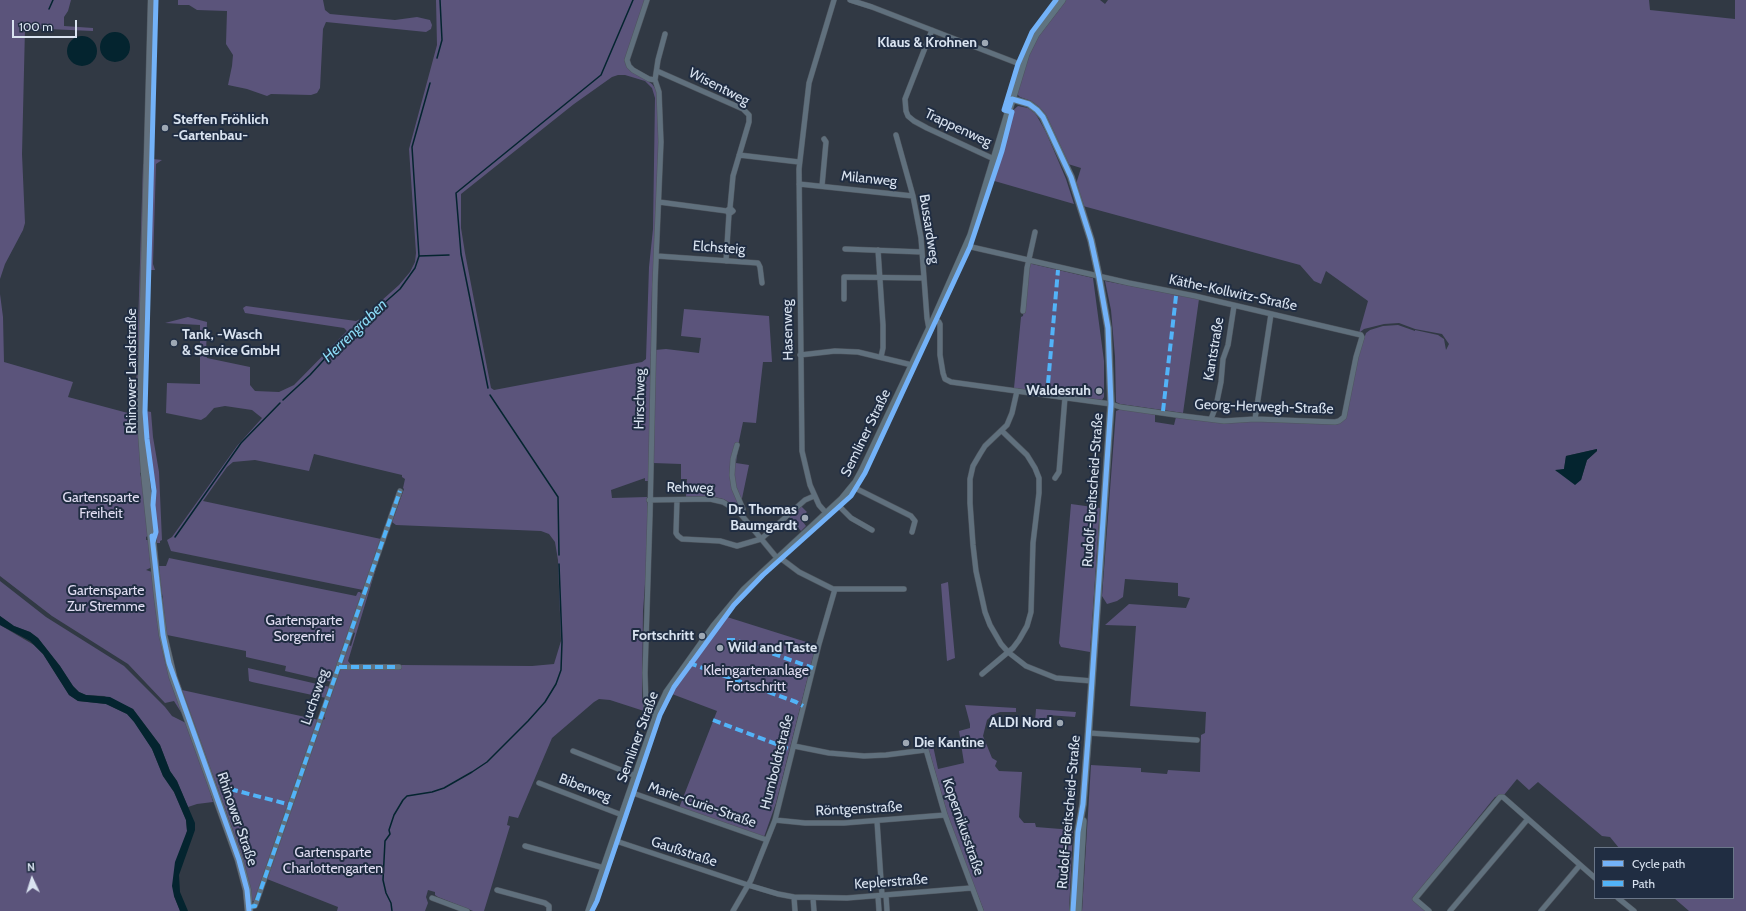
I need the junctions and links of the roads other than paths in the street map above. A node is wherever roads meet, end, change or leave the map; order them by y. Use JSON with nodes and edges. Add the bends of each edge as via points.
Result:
{"nodes":[{"id":1,"x":152,"y":0,"type":"edge"},
{"id":2,"x":647,"y":0,"type":"edge"},
{"id":3,"x":834,"y":0,"type":"edge"},
{"id":4,"x":850,"y":0,"type":"edge"},
{"id":5,"x":1062,"y":0,"type":"edge"},
{"id":6,"x":932,"y":30,"type":"junction"},
{"id":7,"x":665,"y":34,"type":"dead end"},
{"id":8,"x":1022,"y":65,"type":"junction"},
{"id":9,"x":657,"y":70,"type":"junction"},
{"id":10,"x":655,"y":80,"type":"junction"},
{"id":11,"x":1012,"y":99,"type":"junction"},
{"id":12,"x":896,"y":135,"type":"dead end"},
{"id":13,"x":824,"y":139,"type":"dead end"},
{"id":14,"x":739,"y":155,"type":"junction"},
{"id":15,"x":994,"y":159,"type":"junction"},
{"id":16,"x":799,"y":162,"type":"junction"},
{"id":17,"x":799,"y":184,"type":"junction"},
{"id":18,"x":822,"y":186,"type":"junction"},
{"id":19,"x":913,"y":196,"type":"junction"},
{"id":20,"x":659,"y":202,"type":"junction"},
{"id":21,"x":729,"y":211,"type":"junction"},
{"id":22,"x":1035,"y":232,"type":"dead end"},
{"id":23,"x":967,"y":246,"type":"junction"},
{"id":24,"x":845,"y":249,"type":"dead end"},
{"id":25,"x":878,"y":250,"type":"junction"},
{"id":26,"x":922,"y":252,"type":"junction"},
{"id":27,"x":657,"y":256,"type":"junction"},
{"id":28,"x":1028,"y":260,"type":"junction"},
{"id":29,"x":726,"y":261,"type":"junction"},
{"id":30,"x":881,"y":277,"type":"junction"},
{"id":31,"x":1099,"y":277,"type":"junction"},
{"id":32,"x":924,"y":278,"type":"junction"},
{"id":33,"x":762,"y":283,"type":"dead end"},
{"id":34,"x":844,"y":299,"type":"dead end"},
{"id":35,"x":1234,"y":306,"type":"junction"},
{"id":36,"x":1023,"y":310,"type":"dead end"},
{"id":37,"x":1271,"y":314,"type":"junction"},
{"id":38,"x":934,"y":319,"type":"junction"},
{"id":39,"x":929,"y":329,"type":"junction"},
{"id":40,"x":800,"y":355,"type":"junction"},
{"id":41,"x":881,"y":357,"type":"junction"},
{"id":42,"x":912,"y":365,"type":"junction"},
{"id":43,"x":1017,"y":391,"type":"junction"},
{"id":44,"x":1065,"y":397,"type":"junction"},
{"id":45,"x":1111,"y":404,"type":"junction"},
{"id":46,"x":1344,"y":417,"type":"joint"},
{"id":47,"x":1211,"y":419,"type":"junction"},
{"id":48,"x":1255,"y":419,"type":"junction"},
{"id":49,"x":1002,"y":431,"type":"junction"},
{"id":50,"x":737,"y":445,"type":"dead end"},
{"id":51,"x":1055,"y":478,"type":"dead end"},
{"id":52,"x":853,"y":487,"type":"junction"},
{"id":53,"x":400,"y":490,"type":"dead end"},
{"id":54,"x":814,"y":496,"type":"junction"},
{"id":55,"x":649,"y":500,"type":"junction"},
{"id":56,"x":677,"y":500,"type":"junction"},
{"id":57,"x":837,"y":504,"type":"junction"},
{"id":58,"x":827,"y":514,"type":"junction"},
{"id":59,"x":743,"y":516,"type":"junction"},
{"id":60,"x":872,"y":530,"type":"dead end"},
{"id":61,"x":912,"y":532,"type":"dead end"},
{"id":62,"x":761,"y":539,"type":"junction"},
{"id":63,"x":778,"y":557,"type":"junction"},
{"id":64,"x":835,"y":589,"type":"junction"},
{"id":65,"x":904,"y":589,"type":"dead end"},
{"id":66,"x":1008,"y":652,"type":"junction"},
{"id":67,"x":339,"y":667,"type":"junction"},
{"id":68,"x":400,"y":667,"type":"dead end"},
{"id":69,"x":982,"y":674,"type":"dead end"},
{"id":70,"x":1092,"y":681,"type":"junction"},
{"id":71,"x":657,"y":714,"type":"junction"},
{"id":72,"x":1089,"y":733,"type":"junction"},
{"id":73,"x":195,"y":736,"type":"joint"},
{"id":74,"x":1197,"y":740,"type":"dead end"},
{"id":75,"x":794,"y":746,"type":"junction"},
{"id":76,"x":573,"y":752,"type":"dead end"},
{"id":77,"x":636,"y":776,"type":"junction"},
{"id":78,"x":539,"y":783,"type":"dead end"},
{"id":79,"x":630,"y":792,"type":"junction"},
{"id":80,"x":1082,"y":811,"type":"junction"},
{"id":81,"x":622,"y":815,"type":"junction"},
{"id":82,"x":945,"y":815,"type":"junction"},
{"id":83,"x":775,"y":820,"type":"junction"},
{"id":84,"x":1527,"y":820,"type":"junction"},
{"id":85,"x":877,"y":821,"type":"junction"},
{"id":86,"x":613,"y":840,"type":"junction"},
{"id":87,"x":767,"y":840,"type":"junction"},
{"id":88,"x":525,"y":846,"type":"dead end"},
{"id":89,"x":1580,"y":865,"type":"junction"},
{"id":90,"x":604,"y":868,"type":"junction"},
{"id":91,"x":1594,"y":877,"type":"edge"},
{"id":92,"x":748,"y":885,"type":"junction"},
{"id":93,"x":971,"y":888,"type":"junction"},
{"id":94,"x":498,"y":890,"type":"dead end"},
{"id":95,"x":882,"y":895,"type":"junction"},
{"id":96,"x":794,"y":897,"type":"junction"},
{"id":97,"x":432,"y":898,"type":"dead end"},
{"id":98,"x":813,"y":898,"type":"junction"},
{"id":99,"x":1619,"y":899,"type":"edge"},
{"id":100,"x":249,"y":909,"type":"edge"},
{"id":101,"x":467,"y":911,"type":"edge"},
{"id":102,"x":548,"y":911,"type":"edge"},
{"id":103,"x":589,"y":911,"type":"edge"},
{"id":104,"x":733,"y":911,"type":"edge"},
{"id":105,"x":795,"y":911,"type":"edge"},
{"id":106,"x":814,"y":911,"type":"edge"},
{"id":107,"x":879,"y":911,"type":"edge"},
{"id":108,"x":887,"y":911,"type":"edge"},
{"id":109,"x":981,"y":911,"type":"edge"},
{"id":110,"x":1072,"y":911,"type":"edge"},
{"id":111,"x":1078,"y":911,"type":"edge"},
{"id":112,"x":1429,"y":911,"type":"edge"},
{"id":113,"x":1450,"y":911,"type":"edge"},
{"id":114,"x":1541,"y":911,"type":"edge"},
{"id":115,"x":1634,"y":911,"type":"edge"}],
"edges":[{"from":1,"to":73,"type":"main road","name":"Rhinower Landstraße","via":[[142,430],[163,635],[173,677]]},
{"from":2,"to":10,"type":"street","via":[[627,60],[628,66],[633,70]]},
{"from":3,"to":16,"type":"street","name":"Hasenweg","via":[[808,83]]},
{"from":4,"to":6,"type":"street"},
{"from":5,"to":8,"type":"street","name":"Semliner Straße","via":[[1036,34]]},
{"from":6,"to":8,"type":"street"},
{"from":6,"to":15,"type":"street","name":"Trappenweg","via":[[908,89],[905,104],[908,116],[920,125]]},
{"from":7,"to":9,"type":"street","name":"Hirschweg"},
{"from":8,"to":11,"type":"street","name":"Semliner Straße"},
{"from":9,"to":10,"type":"street","name":"Hirschweg"},
{"from":9,"to":14,"type":"street","name":"Wisentweg","via":[[743,109],[749,115]]},
{"from":10,"to":20,"type":"street","name":"Hirschweg","via":[[660,92]]},
{"from":11,"to":15,"type":"street","name":"Semliner Straße"},
{"from":11,"to":31,"type":"street","name":"Rudolf-Breitscheid-Straße","via":[[1028,104],[1043,117],[1071,177],[1091,240]]},
{"from":12,"to":19,"type":"street","name":"Bussardweg"},
{"from":13,"to":18,"type":"street","name":"Milanweg","via":[[826,142]]},
{"from":14,"to":16,"type":"street"},
{"from":14,"to":21,"type":"street","name":"Wisentweg","via":[[733,176]]},
{"from":15,"to":23,"type":"street","name":"Semliner Straße"},
{"from":16,"to":17,"type":"street","name":"Hasenweg"},
{"from":17,"to":18,"type":"street","name":"Milanweg"},
{"from":17,"to":40,"type":"street","name":"Hasenweg"},
{"from":18,"to":19,"type":"street","name":"Milanweg"},
{"from":19,"to":26,"type":"street","name":"Bussardweg"},
{"from":20,"to":21,"type":"street"},
{"from":20,"to":27,"type":"street","name":"Hirschweg"},
{"from":21,"to":29,"type":"street","name":"Wisentweg"},
{"from":22,"to":28,"type":"street"},
{"from":23,"to":28,"type":"street","name":"Käthe-Kollwitz-Straße"},
{"from":23,"to":38,"type":"street","name":"Semliner Straße"},
{"from":24,"to":25,"type":"street"},
{"from":25,"to":26,"type":"street"},
{"from":25,"to":30,"type":"street"},
{"from":26,"to":32,"type":"street","name":"Bussardweg"},
{"from":27,"to":29,"type":"street","name":"Elchsteig"},
{"from":27,"to":55,"type":"street","name":"Hirschweg"},
{"from":28,"to":31,"type":"street","name":"Käthe-Kollwitz-Straße"},
{"from":28,"to":36,"type":"street"},
{"from":29,"to":33,"type":"street","name":"Elchsteig","via":[[758,263]]},
{"from":30,"to":32,"type":"street"},
{"from":30,"to":34,"type":"street","via":[[844,277]]},
{"from":30,"to":41,"type":"street"},
{"from":31,"to":35,"type":"street","name":"Käthe-Kollwitz-Straße"},
{"from":31,"to":45,"type":"street","name":"Rudolf-Breitscheid-Straße","via":[[1108,328]]},
{"from":32,"to":39,"type":"street","name":"Bussardweg"},
{"from":35,"to":37,"type":"street","name":"Käthe-Kollwitz-Straße"},
{"from":35,"to":47,"type":"street","name":"Kantstraße","via":[[1221,382]]},
{"from":37,"to":46,"type":"street","name":"Käthe-Kollwitz-Straße","via":[[1361,335]]},
{"from":37,"to":48,"type":"street"},
{"from":38,"to":39,"type":"street","name":"Semliner Straße"},
{"from":38,"to":43,"type":"street","name":"Georg-Herwegh-Straße","via":[[940,324],[941,366],[948,381]]},
{"from":39,"to":42,"type":"street","name":"Semliner Straße"},
{"from":40,"to":41,"type":"street","via":[[843,351]]},
{"from":40,"to":54,"type":"street","name":"Hasenweg","via":[[802,460]]},
{"from":41,"to":42,"type":"street"},
{"from":42,"to":52,"type":"street","name":"Semliner Straße"},
{"from":43,"to":44,"type":"street","name":"Georg-Herwegh-Straße"},
{"from":43,"to":49,"type":"street","via":[[1012,413]]},
{"from":44,"to":45,"type":"street","name":"Georg-Herwegh-Straße"},
{"from":44,"to":51,"type":"street","via":[[1059,472]]},
{"from":45,"to":47,"type":"street","name":"Georg-Herwegh-Straße"},
{"from":45,"to":70,"type":"street","name":"Rudolf-Breitscheid-Straße"},
{"from":46,"to":48,"type":"street","name":"Georg-Herwegh-Straße","via":[[1335,422]]},
{"from":47,"to":48,"type":"street","name":"Georg-Herwegh-Straße"},
{"from":49,"to":66,"type":"street","via":[[985,446],[976,460],[970,479],[970,503],[976,571],[985,612],[996,637]]},
{"from":49,"to":66,"type":"street","via":[[1027,455],[1035,468],[1040,485],[1033,543],[1031,612],[1024,634]]},
{"from":50,"to":59,"type":"street","via":[[732,467],[732,482]]},
{"from":52,"to":57,"type":"street","name":"Semliner Straße"},
{"from":52,"to":61,"type":"street","via":[[911,516],[915,521]]},
{"from":53,"to":67,"type":"street","name":"Luchsweg"},
{"from":54,"to":58,"type":"street","name":"Hasenweg"},
{"from":54,"to":62,"type":"street","via":[[805,500]]},
{"from":55,"to":56,"type":"street","name":"Rehweg"},
{"from":55,"to":71,"type":"street","name":"Hirschweg","via":[[646,706]]},
{"from":56,"to":59,"type":"street","name":"Rehweg","via":[[717,500]]},
{"from":56,"to":62,"type":"street","via":[[676,532],[682,539],[720,541],[737,546]]},
{"from":57,"to":58,"type":"street","name":"Semliner Straße"},
{"from":57,"to":60,"type":"street","via":[[851,518]]},
{"from":58,"to":63,"type":"street","name":"Semliner Straße"},
{"from":59,"to":62,"type":"street","name":"Rehweg"},
{"from":62,"to":63,"type":"street","name":"Rehweg"},
{"from":63,"to":64,"type":"street","name":"Rehweg","via":[[799,572]]},
{"from":63,"to":71,"type":"street","name":"Semliner Straße","via":[[722,616],[672,684]]},
{"from":64,"to":65,"type":"street"},
{"from":64,"to":75,"type":"street","name":"Humboldtstraße"},
{"from":66,"to":69,"type":"street"},
{"from":66,"to":70,"type":"street","via":[[1026,666],[1047,676]]},
{"from":67,"to":68,"type":"street"},
{"from":67,"to":100,"type":"street","name":"Luchsweg","via":[[255,906]]},
{"from":70,"to":72,"type":"street","name":"Rudolf-Breitscheid-Straße"},
{"from":71,"to":77,"type":"street","name":"Semliner Straße"},
{"from":72,"to":74,"type":"street"},
{"from":72,"to":80,"type":"street","name":"Rudolf-Breitscheid-Straße"},
{"from":73,"to":100,"type":"main road","name":"Rhinower Straße","via":[[239,860]]},
{"from":75,"to":82,"type":"street","name":"Kopernikusstraße","via":[[864,756],[925,748]]},
{"from":75,"to":83,"type":"street","name":"Humboldtstraße"},
{"from":76,"to":77,"type":"street","name":"Semliner Straße"},
{"from":77,"to":79,"type":"street","name":"Semliner Straße"},
{"from":78,"to":81,"type":"street","name":"Biberweg"},
{"from":79,"to":81,"type":"street","name":"Semliner Straße"},
{"from":79,"to":87,"type":"street","name":"Marie-Curie-Straße"},
{"from":80,"to":110,"type":"street","name":"Rudolf-Breitscheid-Straße"},
{"from":80,"to":111,"type":"street","name":"Rudolf-Breitscheid-Straße"},
{"from":81,"to":86,"type":"street","name":"Semliner Straße"},
{"from":82,"to":85,"type":"street","name":"Röntgenstraße"},
{"from":82,"to":93,"type":"street","name":"Kopernikusstraße"},
{"from":83,"to":85,"type":"street","name":"Röntgenstraße","via":[[818,824]]},
{"from":83,"to":87,"type":"street","name":"Humboldtstraße"},
{"from":84,"to":89,"type":"street"},
{"from":84,"to":112,"type":"street","via":[[1503,797],[1496,800],[1415,899]]},
{"from":84,"to":113,"type":"street"},
{"from":85,"to":95,"type":"street"},
{"from":86,"to":90,"type":"street","name":"Semliner Straße"},
{"from":86,"to":92,"type":"street","name":"Gaußstraße"},
{"from":87,"to":92,"type":"street","name":"Humboldtstraße"},
{"from":88,"to":90,"type":"street"},
{"from":89,"to":91,"type":"street"},
{"from":89,"to":114,"type":"street"},
{"from":90,"to":103,"type":"street","name":"Semliner Straße"},
{"from":92,"to":96,"type":"street","name":"Keplerstraße"},
{"from":92,"to":104,"type":"street","name":"Humboldtstraße"},
{"from":93,"to":95,"type":"street","name":"Keplerstraße"},
{"from":93,"to":109,"type":"street","name":"Kopernikusstraße"},
{"from":94,"to":102,"type":"street","via":[[545,903],[549,906]]},
{"from":95,"to":98,"type":"street","name":"Keplerstraße"},
{"from":95,"to":107,"type":"street"},
{"from":95,"to":108,"type":"street"},
{"from":96,"to":98,"type":"street","name":"Keplerstraße"},
{"from":96,"to":105,"type":"street"},
{"from":97,"to":101,"type":"street"},
{"from":98,"to":106,"type":"street"},
{"from":99,"to":115,"type":"street"}]}
